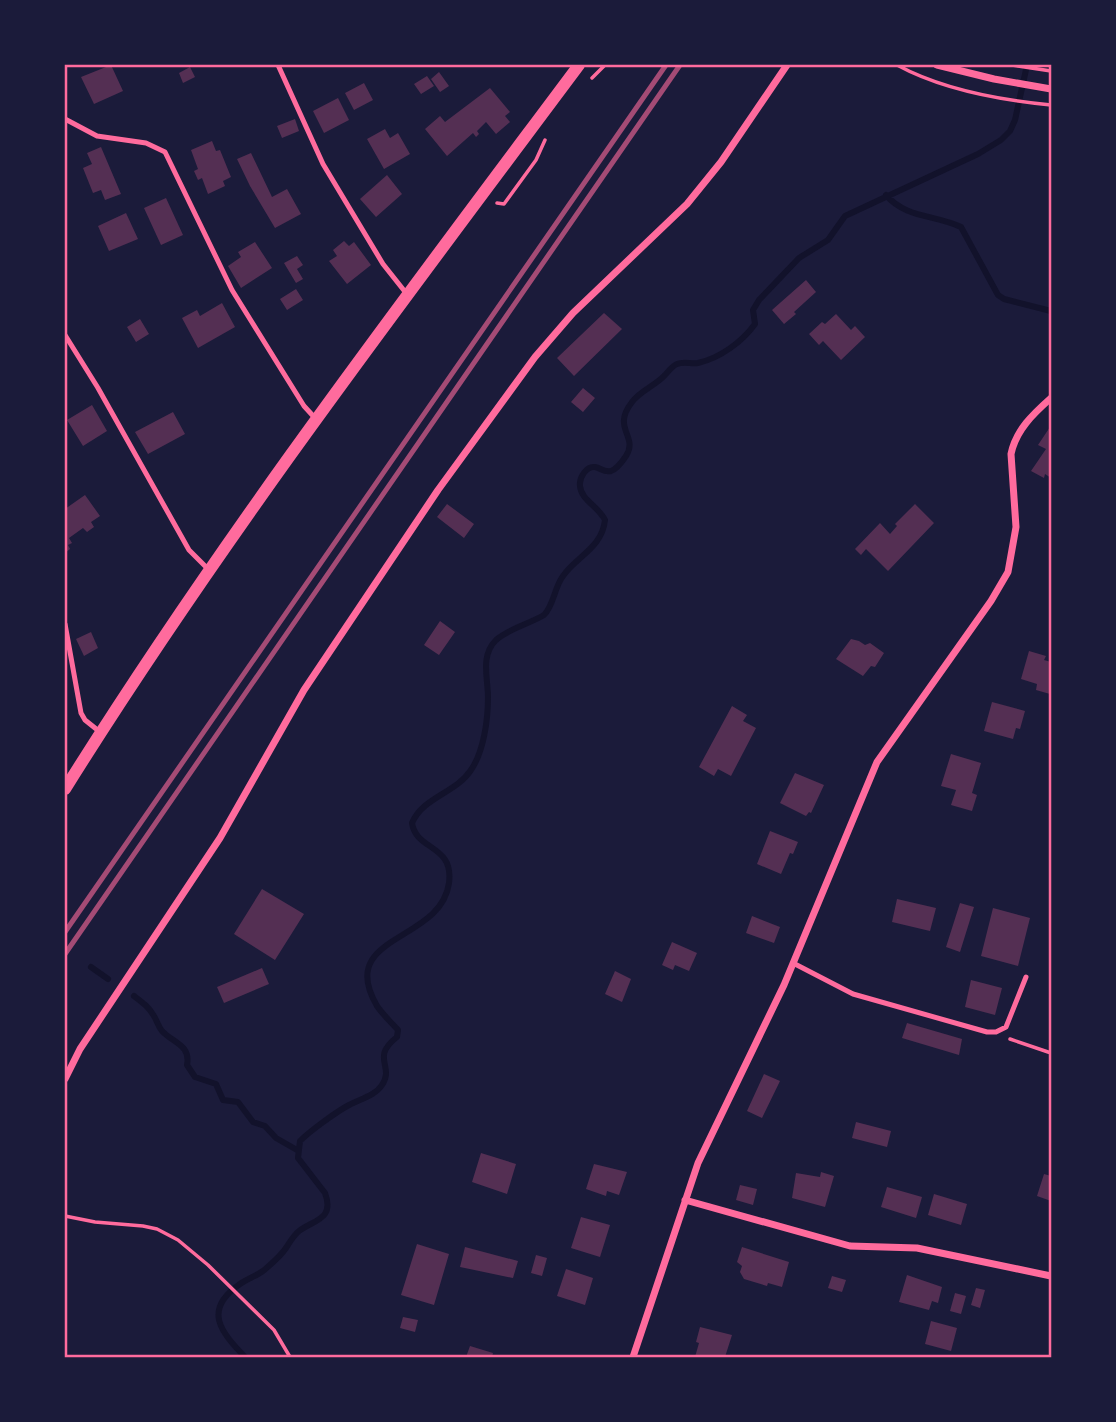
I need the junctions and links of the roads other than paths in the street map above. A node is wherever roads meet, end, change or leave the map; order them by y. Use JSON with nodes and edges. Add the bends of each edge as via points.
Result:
{"nodes":[{"id":1,"x":278,"y":65,"type":"edge"},
{"id":2,"x":579,"y":65,"type":"edge"},
{"id":3,"x":788,"y":65,"type":"edge"},
{"id":4,"x":937,"y":65,"type":"edge"},
{"id":5,"x":1050,"y":88,"type":"edge"},
{"id":6,"x":65,"y":119,"type":"edge"},
{"id":7,"x":408,"y":295,"type":"junction"},
{"id":8,"x":65,"y":335,"type":"edge"},
{"id":9,"x":1051,"y":398,"type":"edge"},
{"id":10,"x":317,"y":419,"type":"junction"},
{"id":11,"x":208,"y":570,"type":"junction"},
{"id":12,"x":65,"y":624,"type":"edge"},
{"id":13,"x":100,"y":732,"type":"junction"},
{"id":14,"x":65,"y":789,"type":"edge"},
{"id":15,"x":793,"y":963,"type":"junction"},
{"id":16,"x":1026,"y":977,"type":"dead end"},
{"id":17,"x":65,"y":1079,"type":"edge"},
{"id":18,"x":685,"y":1200,"type":"junction"},
{"id":19,"x":1051,"y":1276,"type":"edge"},
{"id":20,"x":634,"y":1357,"type":"edge"}],
"edges":[{"from":1,"to":7,"type":"lane","via":[[323,164],[383,264]]},
{"from":2,"to":7,"type":"street"},
{"from":3,"to":17,"type":"street","via":[[687,204],[573,313],[535,357],[438,490],[304,690],[220,838],[80,1049]]},
{"from":4,"to":5,"type":"street"},
{"from":6,"to":10,"type":"lane","via":[[97,135],[165,152],[232,290],[303,407]]},
{"from":7,"to":10,"type":"street"},
{"from":8,"to":11,"type":"lane","via":[[189,550]]},
{"from":9,"to":15,"type":"street","via":[[1029,419],[1013,444],[1016,527],[1009,572],[877,762]]},
{"from":10,"to":11,"type":"street"},
{"from":11,"to":13,"type":"street"},
{"from":12,"to":13,"type":"lane","via":[[81,713]]},
{"from":13,"to":14,"type":"street"},
{"from":15,"to":16,"type":"lane","via":[[853,994],[986,1032],[1001,1031],[1011,1018]]},
{"from":15,"to":18,"type":"street"},
{"from":18,"to":19,"type":"street","via":[[850,1246],[917,1248]]},
{"from":18,"to":20,"type":"street"}]}
